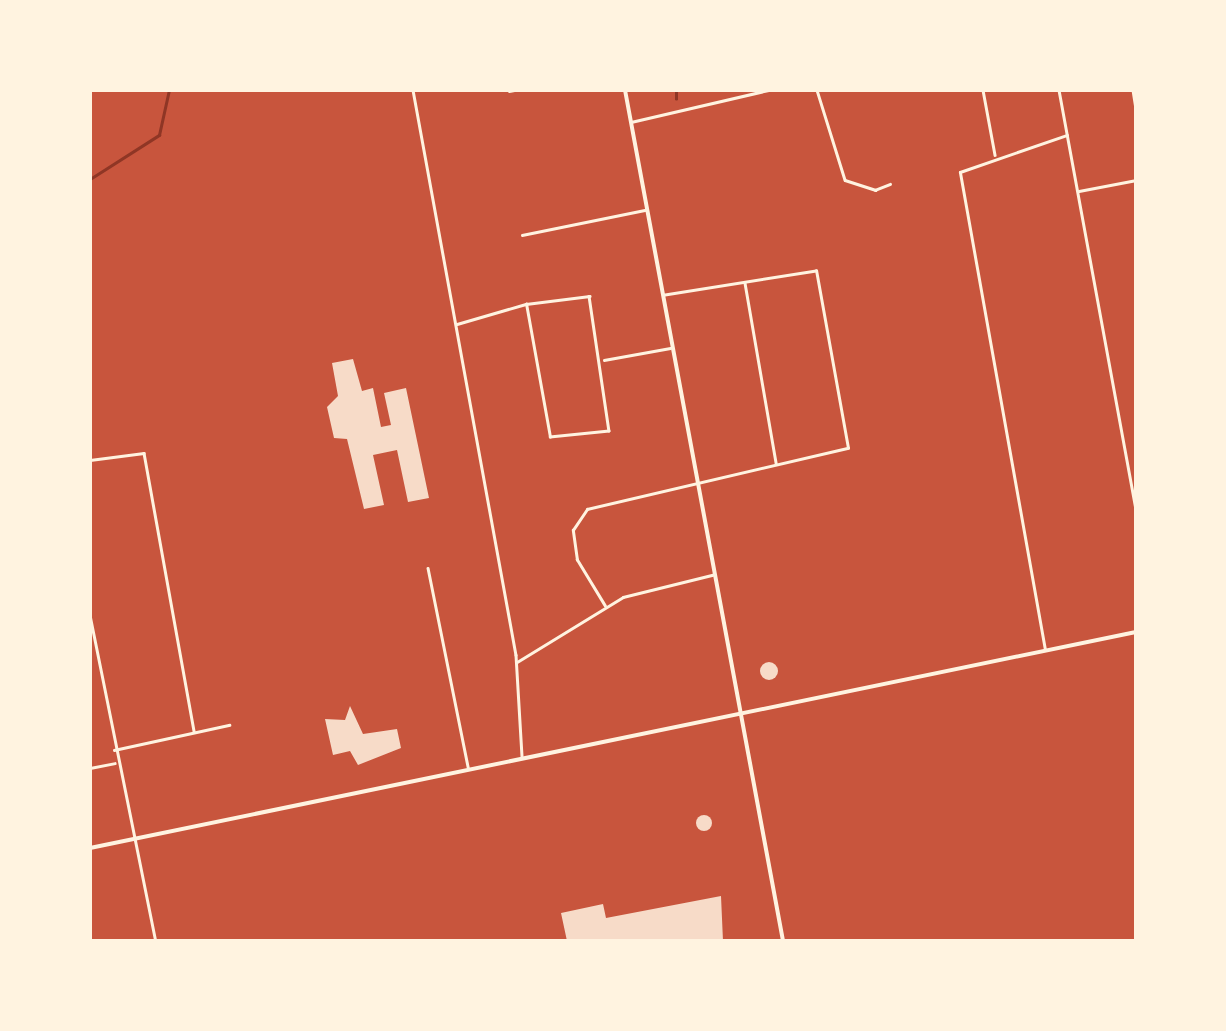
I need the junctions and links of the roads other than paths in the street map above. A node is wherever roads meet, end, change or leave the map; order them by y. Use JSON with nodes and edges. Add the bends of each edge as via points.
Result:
{"nodes":[{"id":1,"x":413,"y":90,"type":"edge"},
{"id":2,"x":625,"y":90,"type":"edge"},
{"id":3,"x":769,"y":90,"type":"edge"},
{"id":4,"x":817,"y":90,"type":"edge"},
{"id":5,"x":982,"y":90,"type":"edge"},
{"id":6,"x":1058,"y":90,"type":"edge"},
{"id":7,"x":1133,"y":90,"type":"edge"},
{"id":8,"x":1136,"y":108,"type":"edge"},
{"id":9,"x":631,"y":122,"type":"junction"},
{"id":10,"x":1067,"y":135,"type":"junction"},
{"id":11,"x":995,"y":156,"type":"junction"},
{"id":12,"x":1136,"y":180,"type":"edge"},
{"id":13,"x":890,"y":184,"type":"dead end"},
{"id":14,"x":1077,"y":191,"type":"junction"},
{"id":15,"x":647,"y":210,"type":"junction"},
{"id":16,"x":522,"y":235,"type":"dead end"},
{"id":17,"x":745,"y":281,"type":"junction"},
{"id":18,"x":663,"y":295,"type":"junction"},
{"id":19,"x":526,"y":304,"type":"junction"},
{"id":20,"x":456,"y":324,"type":"junction"},
{"id":21,"x":672,"y":347,"type":"junction"},
{"id":22,"x":603,"y":360,"type":"junction"},
{"id":23,"x":90,"y":460,"type":"edge"},
{"id":24,"x":776,"y":464,"type":"junction"},
{"id":25,"x":697,"y":482,"type":"junction"},
{"id":26,"x":1136,"y":511,"type":"edge"},
{"id":27,"x":428,"y":568,"type":"dead end"},
{"id":28,"x":714,"y":575,"type":"junction"},
{"id":29,"x":605,"y":606,"type":"junction"},
{"id":30,"x":90,"y":615,"type":"edge"},
{"id":31,"x":1136,"y":632,"type":"edge"},
{"id":32,"x":1045,"y":650,"type":"junction"},
{"id":33,"x":517,"y":662,"type":"junction"},
{"id":34,"x":738,"y":711,"type":"junction"},
{"id":35,"x":229,"y":725,"type":"dead end"},
{"id":36,"x":194,"y":732,"type":"junction"},
{"id":37,"x":114,"y":750,"type":"junction"},
{"id":38,"x":522,"y":757,"type":"junction"},
{"id":39,"x":116,"y":762,"type":"junction"},
{"id":40,"x":90,"y":768,"type":"edge"},
{"id":41,"x":468,"y":769,"type":"junction"},
{"id":42,"x":131,"y":838,"type":"junction"},
{"id":43,"x":90,"y":848,"type":"edge"},
{"id":44,"x":156,"y":941,"type":"edge"},
{"id":45,"x":783,"y":941,"type":"edge"}],
"edges":[{"from":1,"to":20,"type":"street"},
{"from":2,"to":9,"type":"main road"},
{"from":3,"to":9,"type":"street"},
{"from":4,"to":13,"type":"street","via":[[844,180],[875,190]]},
{"from":5,"to":11,"type":"street"},
{"from":6,"to":10,"type":"street"},
{"from":7,"to":8,"type":"street"},
{"from":9,"to":15,"type":"main road"},
{"from":10,"to":11,"type":"street"},
{"from":10,"to":14,"type":"street"},
{"from":11,"to":32,"type":"street","via":[[961,168]]},
{"from":12,"to":14,"type":"street"},
{"from":14,"to":26,"type":"street"},
{"from":15,"to":16,"type":"street"},
{"from":15,"to":18,"type":"main road"},
{"from":17,"to":18,"type":"street"},
{"from":17,"to":24,"type":"street"},
{"from":17,"to":24,"type":"street","via":[[816,271],[846,450]]},
{"from":18,"to":21,"type":"main road"},
{"from":19,"to":20,"type":"street"},
{"from":19,"to":22,"type":"street","via":[[589,296]]},
{"from":19,"to":22,"type":"street","via":[[550,437],[612,429]]},
{"from":20,"to":33,"type":"street"},
{"from":21,"to":22,"type":"street"},
{"from":21,"to":25,"type":"main road"},
{"from":23,"to":36,"type":"street","via":[[142,452]]},
{"from":24,"to":25,"type":"street"},
{"from":25,"to":28,"type":"main road"},
{"from":25,"to":29,"type":"street","via":[[580,516],[577,560]]},
{"from":27,"to":41,"type":"street"},
{"from":28,"to":29,"type":"street"},
{"from":28,"to":34,"type":"main road"},
{"from":29,"to":33,"type":"street"},
{"from":30,"to":37,"type":"street"},
{"from":31,"to":32,"type":"main road"},
{"from":32,"to":34,"type":"main road"},
{"from":33,"to":38,"type":"street"},
{"from":34,"to":38,"type":"main road"},
{"from":34,"to":45,"type":"main road"},
{"from":35,"to":36,"type":"street"},
{"from":36,"to":37,"type":"street"},
{"from":37,"to":39,"type":"street"},
{"from":38,"to":41,"type":"main road"},
{"from":39,"to":40,"type":"street"},
{"from":39,"to":42,"type":"street"},
{"from":41,"to":42,"type":"main road"},
{"from":42,"to":43,"type":"main road"},
{"from":42,"to":44,"type":"street"}]}
